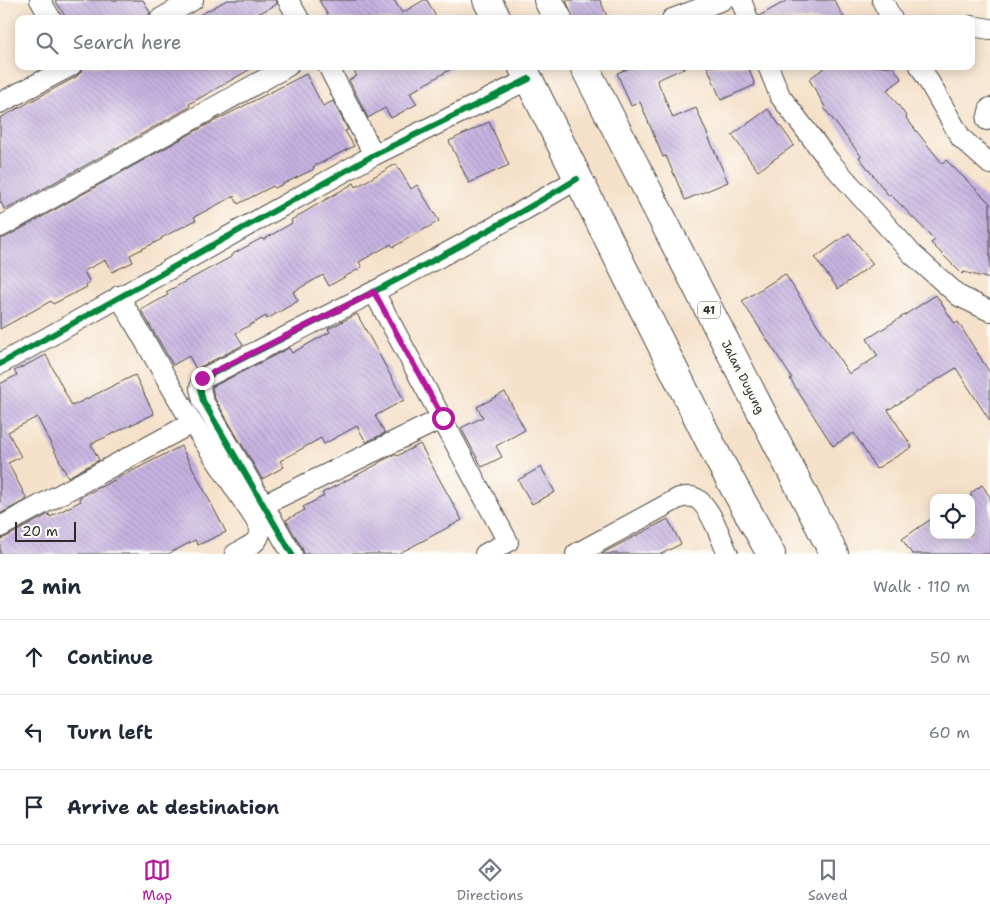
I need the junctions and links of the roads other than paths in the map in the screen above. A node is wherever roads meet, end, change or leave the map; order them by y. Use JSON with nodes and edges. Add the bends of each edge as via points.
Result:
{"nodes":[{"id":1,"x":40,"y":0,"type":"edge"},
{"id":2,"x":193,"y":0,"type":"edge"},
{"id":3,"x":288,"y":0,"type":"edge"},
{"id":4,"x":486,"y":0,"type":"edge"},
{"id":5,"x":548,"y":0,"type":"edge"},
{"id":6,"x":723,"y":0,"type":"edge"},
{"id":7,"x":741,"y":0,"type":"edge"},
{"id":8,"x":882,"y":0,"type":"edge"},
{"id":9,"x":164,"y":11,"type":"edge"},
{"id":10,"x":49,"y":15,"type":"edge"},
{"id":11,"x":297,"y":15,"type":"edge"},
{"id":12,"x":494,"y":15,"type":"edge"},
{"id":13,"x":556,"y":15,"type":"edge"},
{"id":14,"x":683,"y":15,"type":"edge"},
{"id":15,"x":747,"y":15,"type":"edge"},
{"id":16,"x":890,"y":15,"type":"edge"},
{"id":17,"x":975,"y":27,"type":"edge"},
{"id":18,"x":990,"y":29,"type":"edge"},
{"id":19,"x":62,"y":70,"type":"edge"},
{"id":20,"x":281,"y":70,"type":"edge"},
{"id":21,"x":330,"y":70,"type":"edge"},
{"id":22,"x":586,"y":70,"type":"edge"},
{"id":23,"x":770,"y":70,"type":"edge"},
{"id":24,"x":922,"y":70,"type":"edge"},
{"id":25,"x":525,"y":73,"type":"edge"},
{"id":26,"x":0,"y":103,"type":"edge"},
{"id":27,"x":374,"y":155,"type":"junction"},
{"id":28,"x":990,"y":164,"type":"edge"},
{"id":29,"x":577,"y":179,"type":"junction"},
{"id":30,"x":0,"y":227,"type":"edge"},
{"id":31,"x":374,"y":292,"type":"junction"},
{"id":32,"x":119,"y":296,"type":"junction"},
{"id":33,"x":990,"y":311,"type":"edge"},
{"id":34,"x":0,"y":364,"type":"edge"},
{"id":35,"x":443,"y":418,"type":"junction"},
{"id":36,"x":192,"y":423,"type":"junction"},
{"id":37,"x":263,"y":505,"type":"junction"},
{"id":38,"x":0,"y":527,"type":"edge"},
{"id":39,"x":234,"y":554,"type":"edge"},
{"id":40,"x":292,"y":554,"type":"edge"},
{"id":41,"x":485,"y":554,"type":"edge"},
{"id":42,"x":576,"y":554,"type":"edge"},
{"id":43,"x":728,"y":554,"type":"edge"},
{"id":44,"x":771,"y":554,"type":"edge"},
{"id":45,"x":834,"y":554,"type":"edge"}],
"edges":[{"from":1,"to":10,"type":"street"},
{"from":2,"to":9,"type":"street"},
{"from":3,"to":11,"type":"street"},
{"from":4,"to":12,"type":"highway"},
{"from":5,"to":13,"type":"highway"},
{"from":6,"to":14,"type":"street"},
{"from":7,"to":15,"type":"street"},
{"from":8,"to":16,"type":"street"},
{"from":17,"to":18,"type":"street"},
{"from":19,"to":26,"type":"street"},
{"from":20,"to":30,"type":"street"},
{"from":21,"to":27,"type":"street"},
{"from":22,"to":45,"type":"highway","name":"Jalan Duyung","number":"41"},
{"from":23,"to":33,"type":"street","via":[[780,96],[830,162],[912,254],[959,296]]},
{"from":24,"to":28,"type":"street","via":[[961,138]]},
{"from":25,"to":27,"type":"street"},
{"from":25,"to":29,"type":"highway"},
{"from":27,"to":32,"type":"street"},
{"from":29,"to":31,"type":"street"},
{"from":29,"to":44,"type":"highway","via":[[718,458]]},
{"from":31,"to":35,"type":"street"},
{"from":31,"to":37,"type":"street","via":[[202,378],[203,401]]},
{"from":32,"to":34,"type":"street"},
{"from":32,"to":36,"type":"street"},
{"from":35,"to":37,"type":"street"},
{"from":35,"to":41,"type":"street","via":[[508,542]]},
{"from":36,"to":38,"type":"street"},
{"from":36,"to":39,"type":"street","via":[[259,525],[258,539]]},
{"from":37,"to":40,"type":"street"},
{"from":42,"to":43,"type":"street","via":[[679,498],[692,497],[708,511]]}]}
